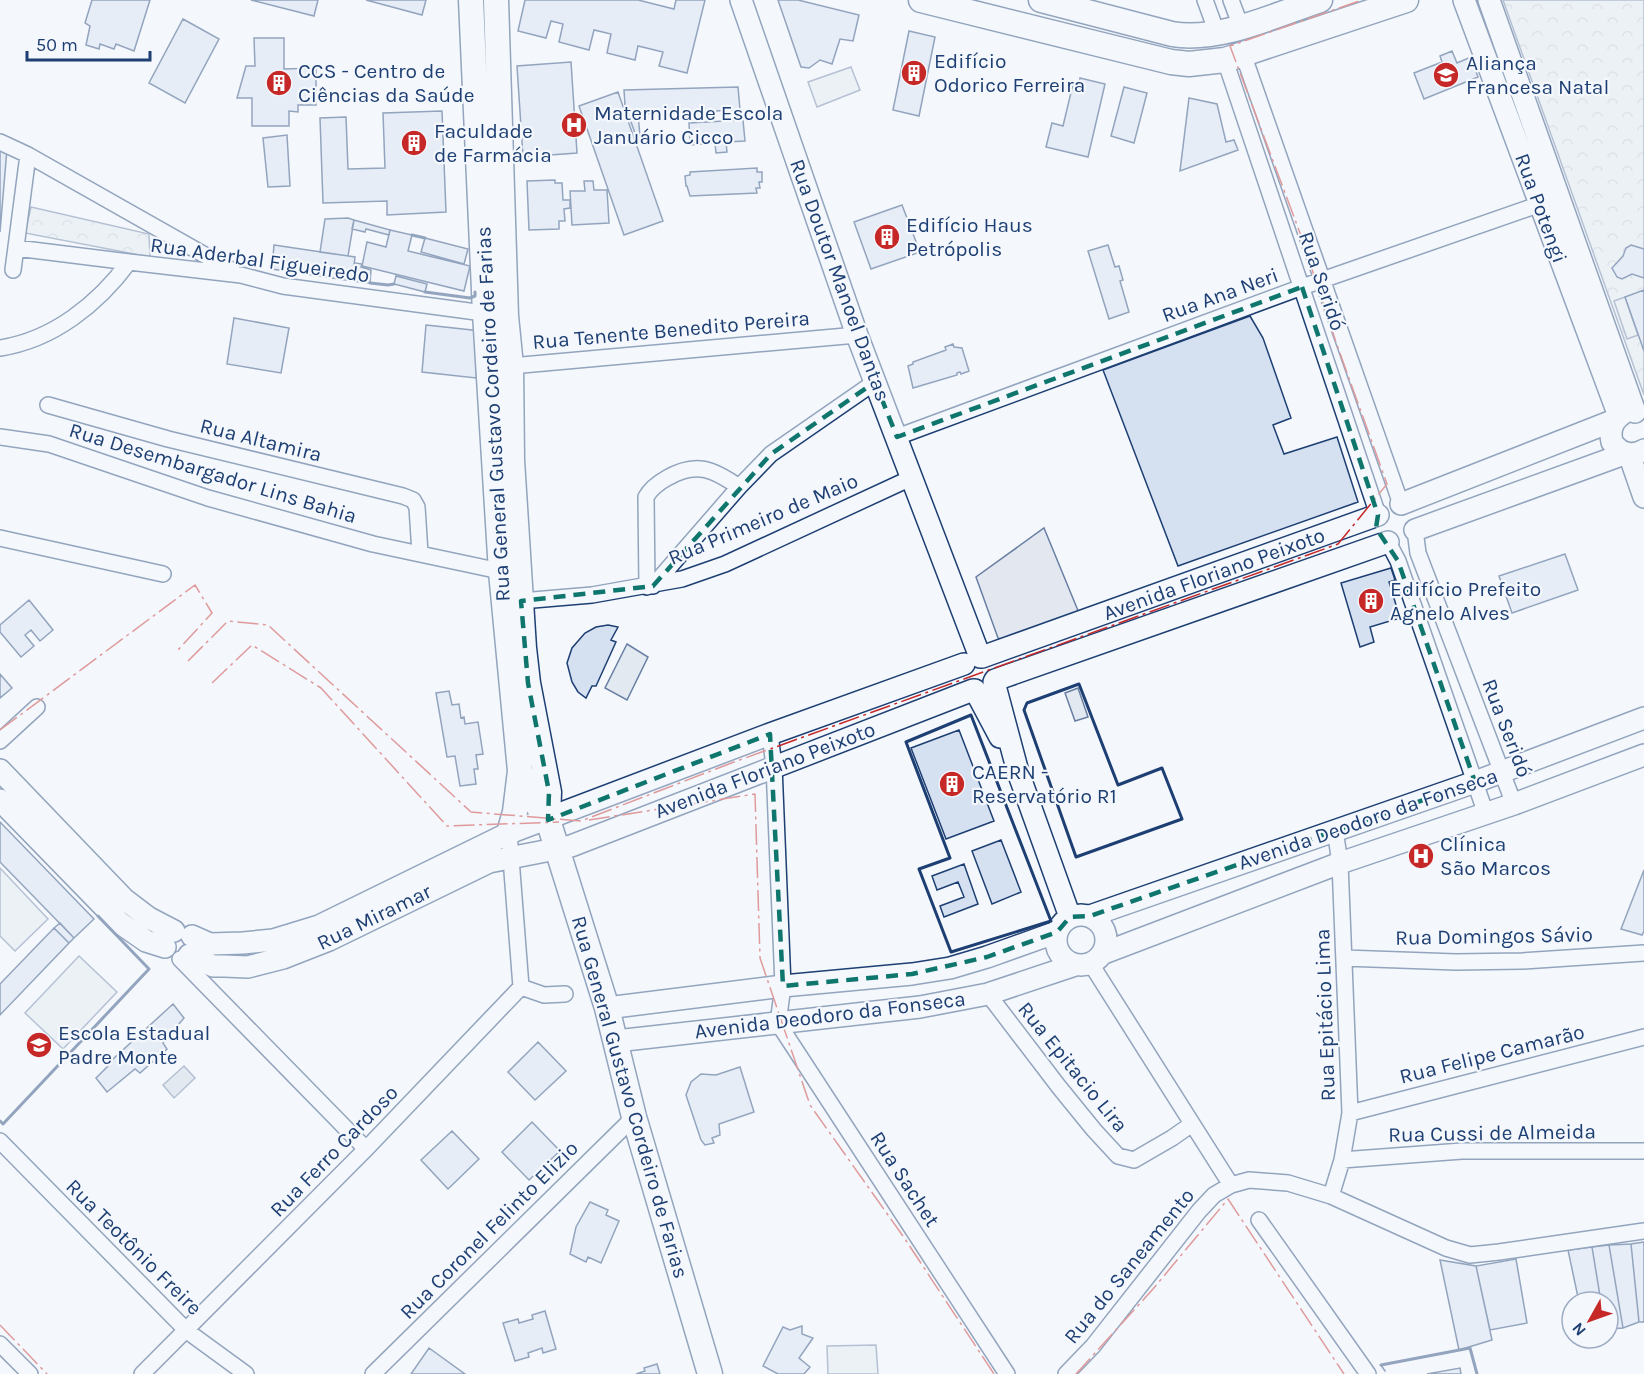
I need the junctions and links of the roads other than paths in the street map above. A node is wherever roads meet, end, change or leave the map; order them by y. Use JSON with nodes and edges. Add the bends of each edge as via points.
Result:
{"nodes":[{"id":1,"x":471,"y":0,"type":"edge"},
{"id":2,"x":496,"y":0,"type":"edge"},
{"id":3,"x":741,"y":0,"type":"edge"},
{"id":4,"x":921,"y":0,"type":"edge"},
{"id":5,"x":1041,"y":0,"type":"edge"},
{"id":6,"x":1229,"y":0,"type":"edge"},
{"id":7,"x":1320,"y":0,"type":"edge"},
{"id":8,"x":1406,"y":0,"type":"edge"},
{"id":9,"x":1464,"y":0,"type":"edge"},
{"id":10,"x":1490,"y":0,"type":"edge"},
{"id":11,"x":1206,"y":2,"type":"edge"},
{"id":12,"x":1340,"y":10,"type":"edge"},
{"id":13,"x":1241,"y":27,"type":"junction"},
{"id":14,"x":1217,"y":33,"type":"junction"},
{"id":15,"x":1234,"y":57,"type":"junction"},
{"id":16,"x":1521,"y":89,"type":"junction"},
{"id":17,"x":1500,"y":97,"type":"junction"},
{"id":18,"x":0,"y":142,"type":"edge"},
{"id":19,"x":28,"y":155,"type":"junction"},
{"id":20,"x":1285,"y":172,"type":"junction"},
{"id":21,"x":1266,"y":180,"type":"junction"},
{"id":22,"x":1560,"y":197,"type":"junction"},
{"id":23,"x":1539,"y":204,"type":"junction"},
{"id":24,"x":16,"y":248,"type":"junction"},
{"id":25,"x":129,"y":262,"type":"junction"},
{"id":26,"x":13,"y":270,"type":"dead end"},
{"id":27,"x":241,"y":275,"type":"junction"},
{"id":28,"x":1324,"y":280,"type":"junction"},
{"id":29,"x":1302,"y":287,"type":"junction"},
{"id":30,"x":496,"y":315,"type":"junction"},
{"id":31,"x":857,"y":334,"type":"junction"},
{"id":32,"x":0,"y":348,"type":"edge"},
{"id":33,"x":500,"y":364,"type":"junction"},
{"id":34,"x":875,"y":382,"type":"junction"},
{"id":35,"x":48,"y":405,"type":"dead end"},
{"id":36,"x":1633,"y":416,"type":"edge"},
{"id":37,"x":0,"y":437,"type":"edge"},
{"id":38,"x":897,"y":437,"type":"junction"},
{"id":39,"x":1633,"y":452,"type":"edge"},
{"id":40,"x":1505,"y":462,"type":"junction"},
{"id":41,"x":911,"y":478,"type":"junction"},
{"id":42,"x":739,"y":487,"type":"junction"},
{"id":43,"x":1517,"y":494,"type":"junction"},
{"id":44,"x":1644,"y":497,"type":"edge"},
{"id":45,"x":1401,"y":504,"type":"junction"},
{"id":46,"x":1378,"y":515,"type":"junction"},
{"id":47,"x":1415,"y":530,"type":"junction"},
{"id":48,"x":0,"y":538,"type":"edge"},
{"id":49,"x":1389,"y":542,"type":"junction"},
{"id":50,"x":420,"y":553,"type":"junction"},
{"id":51,"x":510,"y":573,"type":"junction"},
{"id":52,"x":163,"y":574,"type":"dead end"},
{"id":53,"x":650,"y":586,"type":"junction"},
{"id":54,"x":521,"y":601,"type":"junction"},
{"id":55,"x":973,"y":660,"type":"junction"},
{"id":56,"x":984,"y":686,"type":"junction"},
{"id":57,"x":36,"y":707,"type":"dead end"},
{"id":58,"x":1644,"y":718,"type":"edge"},
{"id":59,"x":770,"y":734,"type":"junction"},
{"id":60,"x":0,"y":741,"type":"edge"},
{"id":61,"x":1644,"y":755,"type":"edge"},
{"id":62,"x":774,"y":766,"type":"junction"},
{"id":63,"x":0,"y":770,"type":"edge"},
{"id":64,"x":520,"y":771,"type":"junction"},
{"id":65,"x":1501,"y":771,"type":"junction"},
{"id":66,"x":1475,"y":782,"type":"junction"},
{"id":67,"x":0,"y":800,"type":"edge"},
{"id":68,"x":1514,"y":804,"type":"junction"},
{"id":69,"x":1486,"y":814,"type":"junction"},
{"id":70,"x":548,"y":820,"type":"junction"},
{"id":71,"x":1335,"y":830,"type":"junction"},
{"id":72,"x":509,"y":833,"type":"junction"},
{"id":73,"x":557,"y":850,"type":"junction"},
{"id":74,"x":511,"y":858,"type":"junction"},
{"id":75,"x":1340,"y":863,"type":"junction"},
{"id":76,"x":1207,"y":875,"type":"junction"},
{"id":77,"x":1219,"y":909,"type":"junction"},
{"id":78,"x":1072,"y":922,"type":"junction"},
{"id":79,"x":180,"y":946,"type":"junction"},
{"id":80,"x":1644,"y":953,"type":"edge"},
{"id":81,"x":1344,"y":958,"type":"junction"},
{"id":82,"x":1090,"y":961,"type":"junction"},
{"id":83,"x":521,"y":987,"type":"junction"},
{"id":84,"x":566,"y":994,"type":"dead end"},
{"id":85,"x":988,"y":994,"type":"junction"},
{"id":86,"x":781,"y":1005,"type":"junction"},
{"id":87,"x":607,"y":1008,"type":"junction"},
{"id":88,"x":1644,"y":1037,"type":"edge"},
{"id":89,"x":616,"y":1041,"type":"junction"},
{"id":90,"x":1350,"y":1113,"type":"junction"},
{"id":91,"x":634,"y":1117,"type":"junction"},
{"id":92,"x":1192,"y":1124,"type":"junction"},
{"id":93,"x":0,"y":1141,"type":"edge"},
{"id":94,"x":366,"y":1149,"type":"junction"},
{"id":95,"x":1644,"y":1151,"type":"edge"},
{"id":96,"x":1342,"y":1160,"type":"junction"},
{"id":97,"x":1231,"y":1185,"type":"junction"},
{"id":98,"x":1331,"y":1196,"type":"junction"},
{"id":99,"x":1259,"y":1220,"type":"dead end"},
{"id":100,"x":1644,"y":1231,"type":"edge"},
{"id":101,"x":187,"y":1331,"type":"junction"},
{"id":102,"x":0,"y":1344,"type":"edge"},
{"id":103,"x":30,"y":1374,"type":"edge"},
{"id":104,"x":142,"y":1374,"type":"edge"},
{"id":105,"x":246,"y":1374,"type":"edge"},
{"id":106,"x":373,"y":1374,"type":"edge"},
{"id":107,"x":710,"y":1374,"type":"edge"},
{"id":108,"x":1007,"y":1374,"type":"edge"},
{"id":109,"x":1066,"y":1374,"type":"edge"},
{"id":110,"x":1368,"y":1374,"type":"edge"}],
"edges":[{"from":1,"to":30,"type":"main road","name":"Rua General Gustavo Cordeiro de Farias"},
{"from":2,"to":30,"type":"main road","name":"Rua General Gustavo Cordeiro de Farias"},
{"from":3,"to":31,"type":"main road","name":"Rua Doutor Manoel Dantas"},
{"from":4,"to":15,"type":"main road","via":[[1172,62],[1189,64]]},
{"from":5,"to":14,"type":"main road","via":[[1172,34]]},
{"from":6,"to":11,"type":"street","via":[[1220,6]]},
{"from":6,"to":13,"type":"street"},
{"from":7,"to":13,"type":"main road"},
{"from":8,"to":12,"type":"main road"},
{"from":9,"to":17,"type":"main road","name":"Rua Potengi"},
{"from":10,"to":16,"type":"main road","name":"Rua Potengi"},
{"from":11,"to":14,"type":"street"},
{"from":12,"to":15,"type":"main road"},
{"from":13,"to":14,"type":"main road"},
{"from":15,"to":20,"type":"street","name":"Rua Seridó"},
{"from":15,"to":21,"type":"street","name":"Rua Seridó"},
{"from":16,"to":17,"type":"main road"},
{"from":16,"to":22,"type":"main road","name":"Rua Potengi"},
{"from":17,"to":23,"type":"main road","name":"Rua Potengi"},
{"from":18,"to":19,"type":"street"},
{"from":19,"to":24,"type":"street"},
{"from":19,"to":27,"type":"street"},
{"from":20,"to":21,"type":"street"},
{"from":20,"to":28,"type":"street","name":"Rua Seridó"},
{"from":21,"to":29,"type":"street","name":"Rua Seridó"},
{"from":22,"to":23,"type":"street","name":"Rua Ana Neri"},
{"from":22,"to":36,"type":"main road","name":"Rua Potengi"},
{"from":23,"to":28,"type":"street","name":"Rua Ana Neri"},
{"from":23,"to":36,"type":"main road","name":"Rua Potengi"},
{"from":24,"to":25,"type":"street"},
{"from":24,"to":26,"type":"street"},
{"from":25,"to":27,"type":"street","name":"Rua Aderbal Figueiredo"},
{"from":25,"to":32,"type":"street","name":"Rua Aderbal Figueiredo","via":[[101,296],[79,314],[29,341]]},
{"from":27,"to":30,"type":"street","name":"Rua Aderbal Figueiredo","via":[[283,286]]},
{"from":28,"to":29,"type":"street","name":"Rua Ana Neri"},
{"from":28,"to":45,"type":"street","name":"Rua Seridó"},
{"from":29,"to":38,"type":"street","name":"Rua Ana Neri"},
{"from":29,"to":46,"type":"street","name":"Rua Seridó"},
{"from":30,"to":33,"type":"main road","name":"Rua General Gustavo Cordeiro de Farias"},
{"from":31,"to":33,"type":"street","name":"Rua Tenente Benedito Pereira"},
{"from":31,"to":34,"type":"main road","name":"Rua Doutor Manoel Dantas"},
{"from":33,"to":51,"type":"main road","name":"Rua General Gustavo Cordeiro de Farias"},
{"from":34,"to":38,"type":"main road","name":"Rua Doutor Manoel Dantas"},
{"from":34,"to":42,"type":"street","via":[[771,454]]},
{"from":35,"to":50,"type":"street","name":"Rua Altamira","via":[[168,439],[403,496],[417,507]]},
{"from":36,"to":39,"type":"main road","via":[[1611,430],[1612,441],[1621,451]]},
{"from":36,"to":40,"type":"main road"},
{"from":37,"to":50,"type":"street","name":"Rua Desembargador Lins Bahia","via":[[49,444],[208,498],[373,544]]},
{"from":38,"to":41,"type":"main road","name":"Rua Doutor Manoel Dantas"},
{"from":39,"to":43,"type":"main road"},
{"from":39,"to":44,"type":"main road"},
{"from":40,"to":43,"type":"main road"},
{"from":40,"to":45,"type":"main road"},
{"from":41,"to":53,"type":"street","name":"Rua Primeiro de Maio","via":[[725,564]]},
{"from":41,"to":55,"type":"main road","name":"Rua Doutor Manoel Dantas","via":[[942,558]]},
{"from":42,"to":53,"type":"street"},
{"from":42,"to":53,"type":"street","via":[[720,474],[698,468],[672,475],[652,489],[646,497]]},
{"from":43,"to":47,"type":"main road"},
{"from":45,"to":46,"type":"main road","via":[[1388,506]]},
{"from":45,"to":47,"type":"main road","via":[[1412,511]]},
{"from":46,"to":49,"type":"main road","via":[[1376,528]]},
{"from":46,"to":55,"type":"main road","name":"Avenida Floriano Peixoto"},
{"from":47,"to":49,"type":"main road","via":[[1401,543]]},
{"from":47,"to":65,"type":"street","name":"Rua Seridó","via":[[1418,553]]},
{"from":48,"to":52,"type":"street"},
{"from":49,"to":56,"type":"main road","name":"Avenida Floriano Peixoto"},
{"from":49,"to":66,"type":"street"},
{"from":50,"to":51,"type":"street","name":"Rua Desembargador Lins Bahia"},
{"from":51,"to":54,"type":"main road","name":"Rua General Gustavo Cordeiro de Farias"},
{"from":51,"to":64,"type":"main road","name":"Rua General Gustavo Cordeiro de Farias"},
{"from":53,"to":54,"type":"street","name":"Rua Primeiro de Maio","via":[[592,596]]},
{"from":54,"to":70,"type":"main road","name":"Rua General Gustavo Cordeiro de Farias","via":[[528,684],[549,792]]},
{"from":55,"to":56,"type":"main road","via":[[962,674],[963,679],[969,687]]},
{"from":55,"to":56,"type":"main road","via":[[987,658],[994,665],[996,670]]},
{"from":55,"to":59,"type":"main road","name":"Avenida Floriano Peixoto"},
{"from":56,"to":62,"type":"main road","name":"Avenida Floriano Peixoto"},
{"from":56,"to":78,"type":"main road"},
{"from":57,"to":60,"type":"street"},
{"from":58,"to":65,"type":"main road","name":"Avenida Deodoro da Fonseca"},
{"from":59,"to":62,"type":"street"},
{"from":59,"to":70,"type":"main road","name":"Avenida Floriano Peixoto"},
{"from":61,"to":68,"type":"main road","name":"Avenida Deodoro da Fonseca"},
{"from":62,"to":73,"type":"main road","name":"Avenida Floriano Peixoto"},
{"from":62,"to":86,"type":"street"},
{"from":63,"to":79,"type":"main road","name":"Rua Miramar","via":[[124,899]]},
{"from":64,"to":70,"type":"main road","name":"Rua General Gustavo Cordeiro de Farias","via":[[532,799]]},
{"from":64,"to":72,"type":"main road"},
{"from":65,"to":66,"type":"main road","name":"Avenida Deodoro da Fonseca"},
{"from":65,"to":68,"type":"street","name":"Rua Seridó"},
{"from":66,"to":69,"type":"street"},
{"from":66,"to":71,"type":"main road","name":"Avenida Deodoro da Fonseca"},
{"from":67,"to":79,"type":"main road","name":"Rua Miramar","via":[[120,923],[147,941]]},
{"from":68,"to":69,"type":"main road","name":"Avenida Deodoro da Fonseca"},
{"from":69,"to":75,"type":"main road","name":"Avenida Deodoro da Fonseca"},
{"from":70,"to":72,"type":"main road","name":"Rua Miramar"},
{"from":70,"to":73,"type":"main road","name":"Rua General Gustavo Cordeiro de Farias"},
{"from":71,"to":75,"type":"street","name":"Rua Epitácio Lima"},
{"from":71,"to":76,"type":"main road","name":"Avenida Deodoro da Fonseca"},
{"from":72,"to":74,"type":"street"},
{"from":72,"to":79,"type":"main road","name":"Rua Miramar","via":[[319,926],[273,940]]},
{"from":73,"to":74,"type":"main road","name":"Rua Miramar"},
{"from":73,"to":87,"type":"main road","name":"Rua General Gustavo Cordeiro de Farias"},
{"from":74,"to":79,"type":"main road","name":"Rua Miramar","via":[[463,873],[329,940],[283,958],[248,967],[213,966]]},
{"from":74,"to":83,"type":"street"},
{"from":75,"to":77,"type":"main road","name":"Avenida Deodoro da Fonseca"},
{"from":75,"to":81,"type":"street","name":"Rua Epitácio Lima"},
{"from":76,"to":77,"type":"main road"},
{"from":76,"to":78,"type":"main road","name":"Avenida Deodoro da Fonseca"},
{"from":77,"to":82,"type":"main road","name":"Avenida Deodoro da Fonseca"},
{"from":78,"to":82,"type":"main road","via":[[1057,948],[1061,956]]},
{"from":78,"to":82,"type":"main road","via":[[1103,928],[1106,936]]},
{"from":78,"to":86,"type":"main road","name":"Avenida Deodoro da Fonseca","via":[[950,968]]},
{"from":79,"to":94,"type":"street"},
{"from":80,"to":81,"type":"street","name":"Rua Domingos Sávio","via":[[1522,961]]},
{"from":81,"to":90,"type":"street","name":"Rua Epitácio Lima"},
{"from":82,"to":85,"type":"main road","name":"Avenida Deodoro da Fonseca"},
{"from":82,"to":92,"type":"street"},
{"from":83,"to":84,"type":"street","via":[[544,995]]},
{"from":83,"to":94,"type":"street","name":"Rua Ferro Cardoso"},
{"from":85,"to":86,"type":"main road","name":"Avenida Deodoro da Fonseca","via":[[920,1007]]},
{"from":85,"to":92,"type":"street","name":"Rua Epitacio Lira","via":[[1118,1156],[1134,1160]]},
{"from":86,"to":87,"type":"main road","name":"Avenida Deodoro da Fonseca"},
{"from":86,"to":89,"type":"main road","name":"Avenida Deodoro da Fonseca"},
{"from":86,"to":108,"type":"street","name":"Rua Sachet"},
{"from":87,"to":89,"type":"main road","name":"Rua General Gustavo Cordeiro de Farias"},
{"from":88,"to":90,"type":"street","name":"Rua Felipe Camarão"},
{"from":89,"to":91,"type":"main road","name":"Rua General Gustavo Cordeiro de Farias"},
{"from":90,"to":96,"type":"street","name":"Rua Epitácio Lima"},
{"from":91,"to":106,"type":"street","name":"Rua Coronel Felinto Elizio"},
{"from":91,"to":107,"type":"main road","name":"Rua General Gustavo Cordeiro de Farias"},
{"from":92,"to":97,"type":"street"},
{"from":93,"to":101,"type":"street","name":"Rua Teotônio Freire"},
{"from":94,"to":101,"type":"street","name":"Rua Ferro Cardoso"},
{"from":95,"to":96,"type":"street","name":"Rua Cussi de Almeida","via":[[1462,1151]]},
{"from":96,"to":98,"type":"street","name":"Rua Epitácio Lima"},
{"from":97,"to":98,"type":"street","name":"Rua do Saneamento","via":[[1249,1180],[1288,1183]]},
{"from":97,"to":109,"type":"street","name":"Rua do Saneamento","via":[[1199,1211],[1093,1346]]},
{"from":98,"to":100,"type":"street","name":"Rua do Saneamento","via":[[1470,1255]]},
{"from":99,"to":110,"type":"street"},
{"from":101,"to":104,"type":"street","name":"Rua Ferro Cardoso"},
{"from":101,"to":105,"type":"street","name":"Rua Teotônio Freire"},
{"from":102,"to":103,"type":"street"}]}
